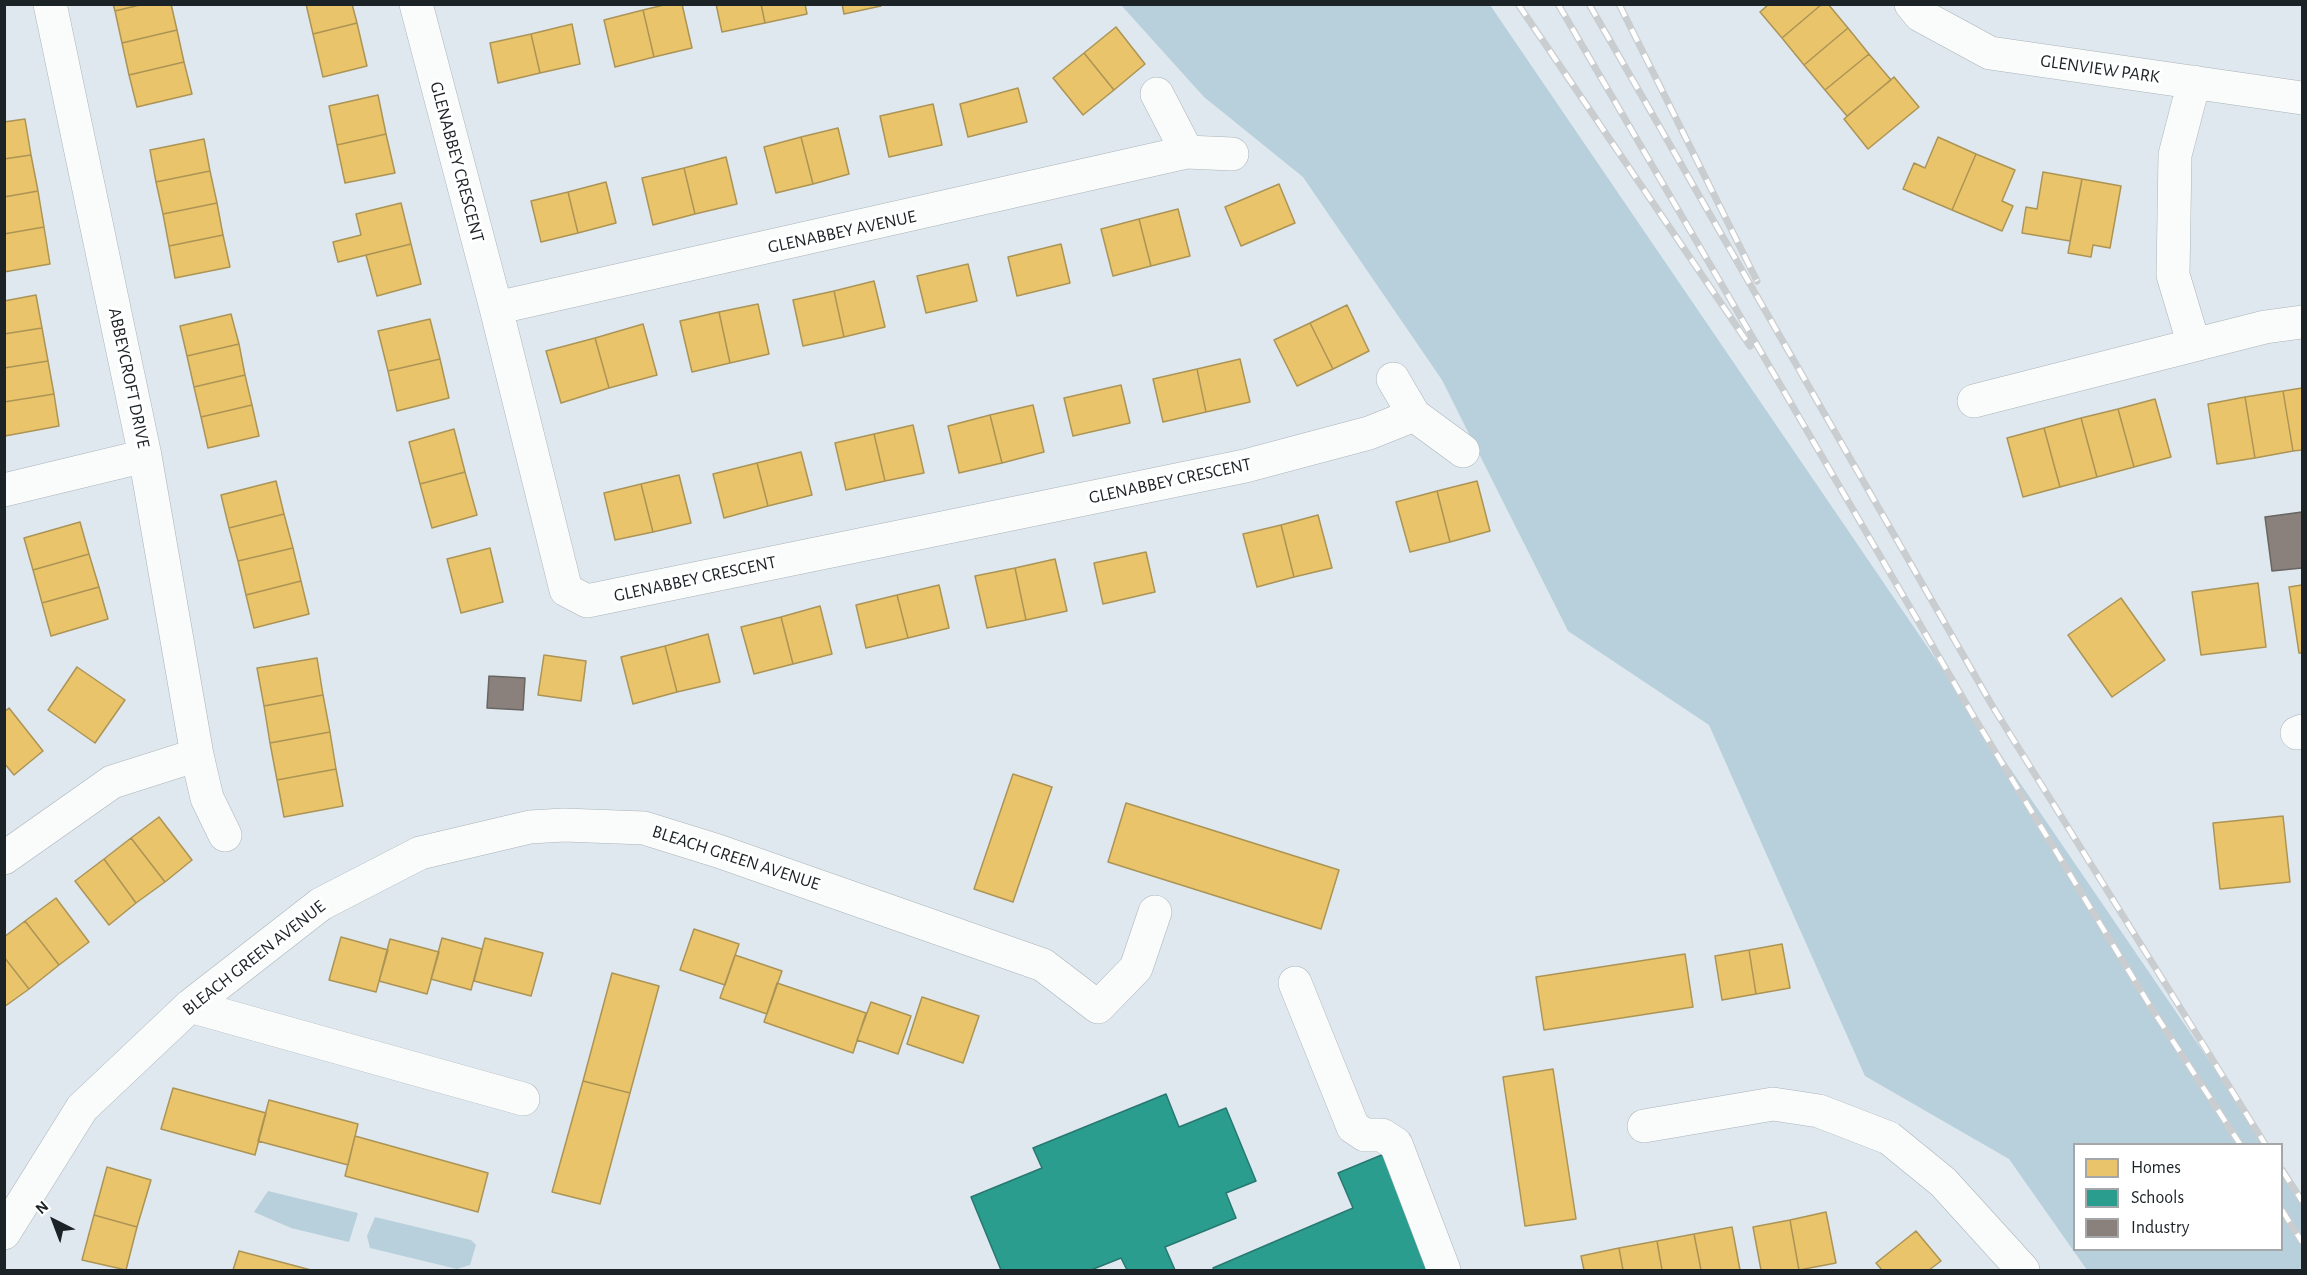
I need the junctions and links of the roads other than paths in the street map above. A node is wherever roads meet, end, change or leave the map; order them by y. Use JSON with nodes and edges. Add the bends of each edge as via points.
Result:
{"nodes":[{"id":1,"x":50,"y":4,"type":"edge"},
{"id":2,"x":1911,"y":4,"type":"edge"},
{"id":3,"x":417,"y":5,"type":"edge"},
{"id":4,"x":2194,"y":82,"type":"junction"},
{"id":5,"x":1157,"y":94,"type":"dead end"},
{"id":6,"x":2302,"y":98,"type":"edge"},
{"id":7,"x":1187,"y":152,"type":"junction"},
{"id":8,"x":1232,"y":154,"type":"dead end"},
{"id":9,"x":496,"y":308,"type":"junction"},
{"id":10,"x":2302,"y":322,"type":"edge"},
{"id":11,"x":2194,"y":345,"type":"junction"},
{"id":12,"x":1393,"y":379,"type":"dead end"},
{"id":13,"x":1974,"y":401,"type":"dead end"},
{"id":14,"x":1414,"y":415,"type":"junction"},
{"id":15,"x":1463,"y":451,"type":"dead end"},
{"id":16,"x":145,"y":456,"type":"junction"},
{"id":17,"x":4,"y":490,"type":"edge"},
{"id":18,"x":197,"y":754,"type":"junction"},
{"id":19,"x":225,"y":836,"type":"dead end"},
{"id":20,"x":4,"y":858,"type":"edge"},
{"id":21,"x":1155,"y":912,"type":"dead end"},
{"id":22,"x":1295,"y":983,"type":"dead end"},
{"id":23,"x":190,"y":1006,"type":"junction"},
{"id":24,"x":523,"y":1099,"type":"dead end"},
{"id":25,"x":1644,"y":1126,"type":"dead end"},
{"id":26,"x":4,"y":1233,"type":"edge"},
{"id":27,"x":1444,"y":1270,"type":"edge"},
{"id":28,"x":2023,"y":1270,"type":"edge"}],
"edges":[{"from":1,"to":16,"type":"street","name":"ABBEYCROFT DRIVE"},
{"from":2,"to":4,"type":"street","name":"GLENVIEW PARK","via":[[1920,15],[1990,53]]},
{"from":3,"to":9,"type":"street","name":"GLENABBEY CRESCENT"},
{"from":4,"to":6,"type":"street","name":"GLENVIEW PARK"},
{"from":4,"to":11,"type":"street","via":[[2175,155],[2173,275]]},
{"from":5,"to":7,"type":"street"},
{"from":7,"to":8,"type":"street","name":"GLENABBEY AVENUE"},
{"from":7,"to":9,"type":"street","name":"GLENABBEY AVENUE"},
{"from":9,"to":14,"type":"street","name":"GLENABBEY CRESCENT","via":[[566,590],[587,601],[1245,466],[1369,433]]},
{"from":10,"to":11,"type":"street"},
{"from":11,"to":13,"type":"street"},
{"from":12,"to":14,"type":"street"},
{"from":14,"to":15,"type":"street"},
{"from":16,"to":17,"type":"street"},
{"from":16,"to":18,"type":"street","name":"ABBEYCROFT DRIVE"},
{"from":18,"to":19,"type":"street","name":"ABBEYCROFT DRIVE","via":[[207,798]]},
{"from":18,"to":20,"type":"street","via":[[112,782]]},
{"from":21,"to":23,"type":"street","name":"BLEACH GREEN AVENUE","via":[[1136,968],[1098,1007],[1043,965],[718,850],[644,828],[530,827],[420,853],[321,904]]},
{"from":22,"to":27,"type":"street","via":[[1353,1127],[1365,1135],[1382,1136],[1396,1144]]},
{"from":23,"to":24,"type":"street"},
{"from":23,"to":26,"type":"street","name":"BLEACH GREEN AVENUE","via":[[82,1108]]},
{"from":25,"to":28,"type":"street","via":[[1773,1104],[1819,1111],[1889,1138],[1943,1182]]}]}
